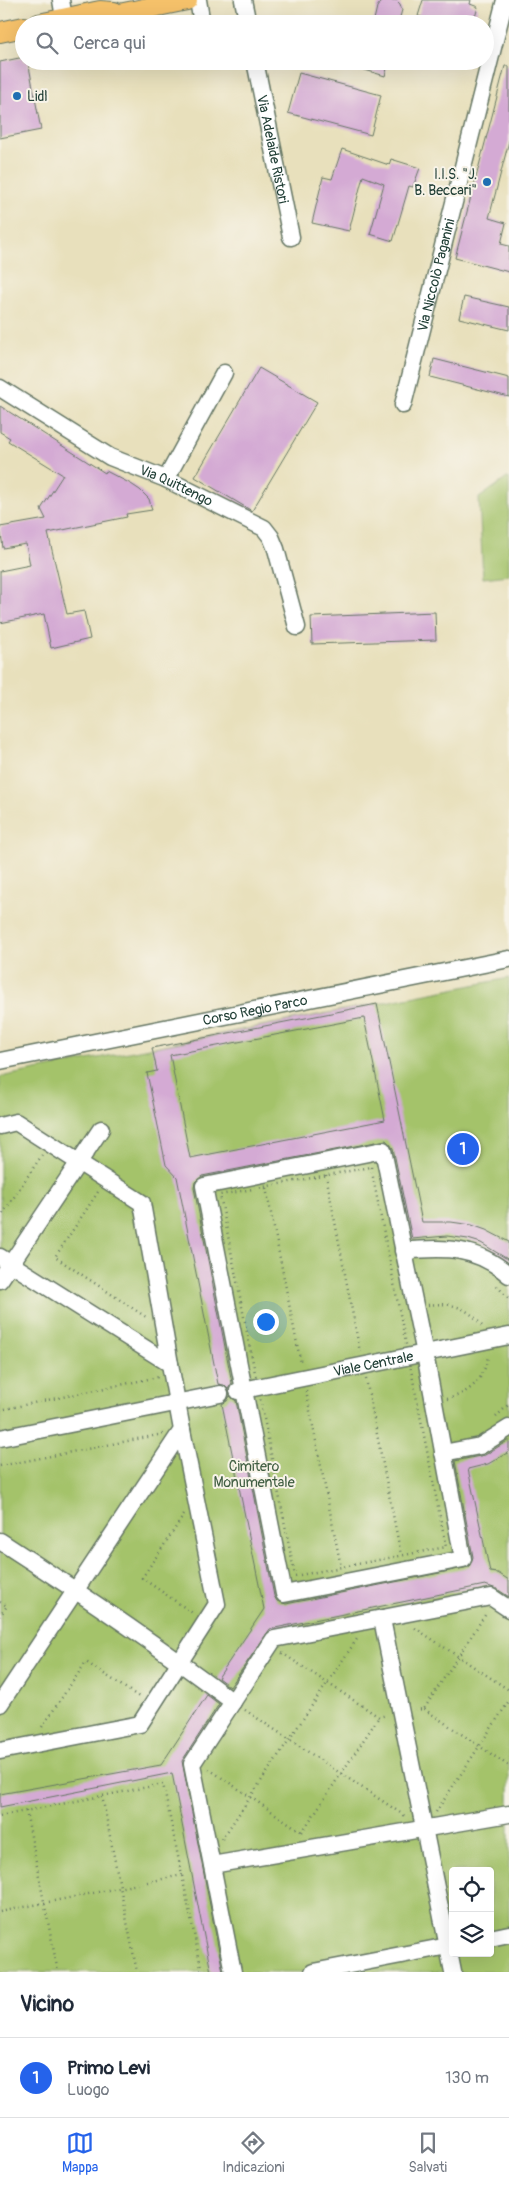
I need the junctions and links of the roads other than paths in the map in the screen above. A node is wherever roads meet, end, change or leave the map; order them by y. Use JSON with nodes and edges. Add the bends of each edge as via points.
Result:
{"nodes":[{"id":1,"x":187,"y":0,"type":"edge"},
{"id":2,"x":198,"y":0,"type":"edge"},
{"id":3,"x":243,"y":0,"type":"edge"},
{"id":4,"x":505,"y":0,"type":"edge"},
{"id":5,"x":64,"y":14,"type":"edge"},
{"id":6,"x":114,"y":15,"type":"edge"},
{"id":7,"x":135,"y":15,"type":"edge"},
{"id":8,"x":200,"y":15,"type":"edge"},
{"id":9,"x":246,"y":15,"type":"edge"},
{"id":10,"x":15,"y":29,"type":"edge"},
{"id":11,"x":0,"y":32,"type":"edge"},
{"id":12,"x":15,"y":41,"type":"edge"},
{"id":13,"x":0,"y":44,"type":"edge"},
{"id":14,"x":494,"y":44,"type":"edge"},
{"id":15,"x":257,"y":70,"type":"edge"},
{"id":16,"x":487,"y":70,"type":"edge"},
{"id":17,"x":291,"y":237,"type":"dead end"},
{"id":18,"x":224,"y":373,"type":"dead end"},
{"id":19,"x":0,"y":388,"type":"edge"},
{"id":20,"x":403,"y":404,"type":"dead end"},
{"id":21,"x":166,"y":479,"type":"junction"},
{"id":22,"x":296,"y":627,"type":"dead end"},
{"id":23,"x":509,"y":959,"type":"edge"},
{"id":24,"x":0,"y":1061,"type":"edge"},
{"id":25,"x":0,"y":1126,"type":"edge"},
{"id":26,"x":101,"y":1129,"type":"dead end"},
{"id":27,"x":79,"y":1162,"type":"junction"},
{"id":28,"x":402,"y":1251,"type":"junction"},
{"id":29,"x":5,"y":1261,"type":"edge"},
{"id":30,"x":509,"y":1275,"type":"edge"},
{"id":31,"x":0,"y":1280,"type":"edge"},
{"id":32,"x":509,"y":1336,"type":"edge"},
{"id":33,"x":424,"y":1354,"type":"junction"},
{"id":34,"x":171,"y":1369,"type":"junction"},
{"id":35,"x":241,"y":1390,"type":"junction"},
{"id":36,"x":220,"y":1394,"type":"dead end"},
{"id":37,"x":178,"y":1401,"type":"junction"},
{"id":38,"x":509,"y":1428,"type":"edge"},
{"id":39,"x":182,"y":1430,"type":"junction"},
{"id":40,"x":0,"y":1438,"type":"edge"},
{"id":41,"x":436,"y":1445,"type":"junction"},
{"id":42,"x":0,"y":1540,"type":"edge"},
{"id":43,"x":76,"y":1590,"type":"junction"},
{"id":44,"x":509,"y":1609,"type":"edge"},
{"id":45,"x":383,"y":1618,"type":"junction"},
{"id":46,"x":179,"y":1661,"type":"junction"},
{"id":47,"x":233,"y":1702,"type":"junction"},
{"id":48,"x":0,"y":1704,"type":"edge"},
{"id":49,"x":0,"y":1751,"type":"edge"},
{"id":50,"x":509,"y":1814,"type":"edge"},
{"id":51,"x":425,"y":1830,"type":"junction"},
{"id":52,"x":211,"y":1861,"type":"junction"},
{"id":53,"x":509,"y":1934,"type":"edge"},
{"id":54,"x":494,"y":1937,"type":"edge"},
{"id":55,"x":449,"y":1941,"type":"edge"},
{"id":56,"x":449,"y":1946,"type":"edge"},
{"id":57,"x":451,"y":1957,"type":"edge"},
{"id":58,"x":233,"y":1972,"type":"edge"},
{"id":59,"x":313,"y":1972,"type":"edge"},
{"id":60,"x":453,"y":1972,"type":"edge"}],
"edges":[{"from":1,"to":7,"type":"main road"},
{"from":2,"to":8,"type":"street"},
{"from":3,"to":9,"type":"street"},
{"from":4,"to":14,"type":"street","name":"Via Niccolò Paganini"},
{"from":5,"to":6,"type":"main road","via":[[100,11]]},
{"from":10,"to":11,"type":"main road"},
{"from":12,"to":13,"type":"main road"},
{"from":15,"to":17,"type":"street","name":"Via Adelaide Ristori"},
{"from":16,"to":20,"type":"street","name":"Via Niccolò Paganini"},
{"from":18,"to":21,"type":"street"},
{"from":19,"to":21,"type":"street","name":"Via Quittengo","via":[[110,456]]},
{"from":21,"to":22,"type":"street","name":"Via Quittengo","via":[[264,528],[276,549]]},
{"from":23,"to":24,"type":"street","name":"Corso Regio Parco"},
{"from":25,"to":27,"type":"street","via":[[16,1122]]},
{"from":26,"to":27,"type":"street"},
{"from":27,"to":29,"type":"street"},
{"from":27,"to":34,"type":"street","via":[[142,1203]]},
{"from":28,"to":30,"type":"street","via":[[440,1247],[472,1253],[497,1264]]},
{"from":28,"to":33,"type":"street","via":[[399,1270]]},
{"from":28,"to":35,"type":"street","via":[[382,1150],[204,1186]]},
{"from":29,"to":31,"type":"street"},
{"from":29,"to":34,"type":"street"},
{"from":32,"to":33,"type":"street","name":"Viale Centrale"},
{"from":33,"to":35,"type":"street","name":"Viale Centrale"},
{"from":33,"to":41,"type":"street"},
{"from":34,"to":37,"type":"street"},
{"from":35,"to":41,"type":"street","via":[[284,1594],[463,1559]]},
{"from":36,"to":37,"type":"street"},
{"from":37,"to":39,"type":"street"},
{"from":37,"to":40,"type":"street"},
{"from":38,"to":41,"type":"street","via":[[480,1446]]},
{"from":39,"to":43,"type":"street"},
{"from":39,"to":46,"type":"street","via":[[217,1604]]},
{"from":42,"to":43,"type":"street"},
{"from":43,"to":46,"type":"street"},
{"from":43,"to":48,"type":"street"},
{"from":44,"to":45,"type":"street","via":[[491,1596]]},
{"from":45,"to":47,"type":"street","via":[[274,1639]]},
{"from":45,"to":51,"type":"street"},
{"from":46,"to":47,"type":"street"},
{"from":46,"to":49,"type":"street","via":[[140,1724]]},
{"from":47,"to":52,"type":"street","via":[[192,1764]]},
{"from":50,"to":51,"type":"street"},
{"from":51,"to":52,"type":"street"},
{"from":51,"to":55,"type":"street"},
{"from":52,"to":58,"type":"street"},
{"from":53,"to":54,"type":"street"},
{"from":56,"to":59,"type":"street"},
{"from":57,"to":60,"type":"street"}]}
